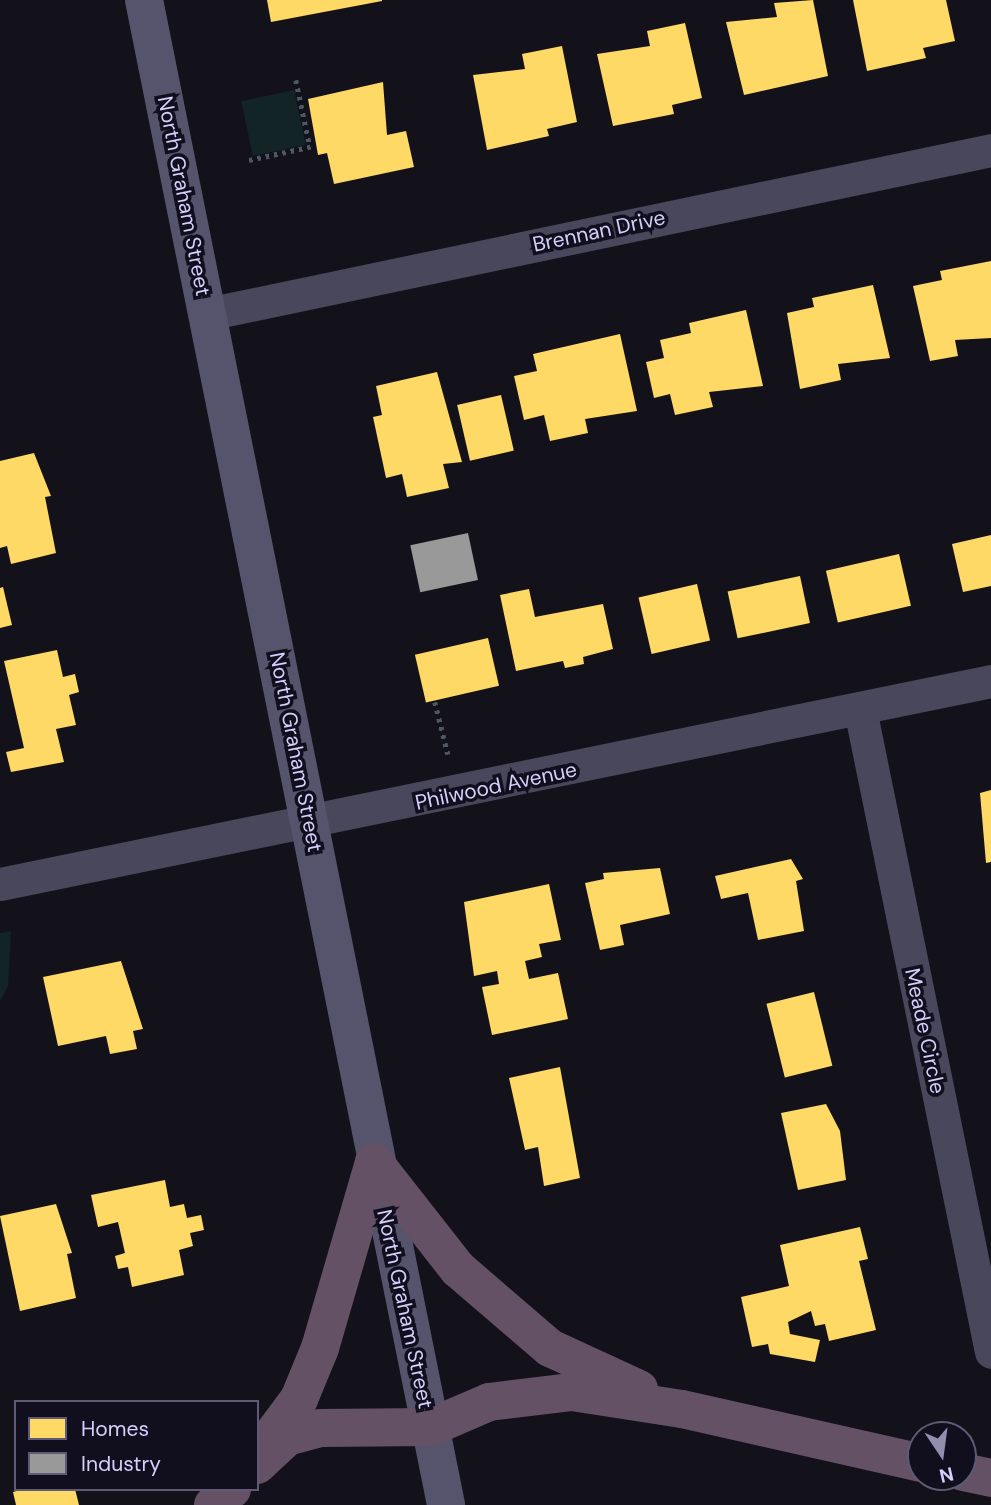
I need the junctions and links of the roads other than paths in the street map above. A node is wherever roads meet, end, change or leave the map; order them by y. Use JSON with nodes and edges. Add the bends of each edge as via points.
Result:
{"nodes":[{"id":1,"x":144,"y":0,"type":"edge"},
{"id":2,"x":991,"y":150,"type":"edge"},
{"id":3,"x":207,"y":314,"type":"junction"},
{"id":4,"x":991,"y":681,"type":"edge"},
{"id":5,"x":860,"y":709,"type":"junction"},
{"id":6,"x":310,"y":826,"type":"junction"},
{"id":7,"x":0,"y":884,"type":"edge"},
{"id":8,"x":374,"y":1162,"type":"junction"},
{"id":9,"x":991,"y":1352,"type":"edge"},
{"id":10,"x":682,"y":1409,"type":"junction"},
{"id":11,"x":430,"y":1427,"type":"junction"},
{"id":12,"x":259,"y":1452,"type":"edge"},
{"id":13,"x":907,"y":1460,"type":"edge"},
{"id":14,"x":259,"y":1463,"type":"edge"},
{"id":15,"x":230,"y":1491,"type":"edge"},
{"id":16,"x":213,"y":1505,"type":"edge"},
{"id":17,"x":446,"y":1505,"type":"edge"}],
"edges":[{"from":1,"to":3,"type":"main road","name":"North Graham Street"},
{"from":2,"to":3,"type":"street","name":"Brennan Drive"},
{"from":3,"to":6,"type":"main road","name":"North Graham Street"},
{"from":4,"to":5,"type":"street","name":"Philwood Avenue"},
{"from":5,"to":6,"type":"street","name":"Philwood Avenue"},
{"from":5,"to":9,"type":"street","name":"Meade Circle"},
{"from":6,"to":7,"type":"street","name":"Philwood Avenue"},
{"from":6,"to":8,"type":"main road","name":"North Graham Street"},
{"from":8,"to":10,"type":"highway","via":[[458,1269],[550,1349]]},
{"from":8,"to":11,"type":"main road","name":"North Graham Street"},
{"from":8,"to":12,"type":"highway","via":[[320,1348],[299,1399]]},
{"from":10,"to":11,"type":"highway","via":[[572,1392],[489,1402]]},
{"from":10,"to":13,"type":"highway"},
{"from":11,"to":14,"type":"highway","via":[[320,1428],[287,1437]]},
{"from":11,"to":17,"type":"main road","name":"North Graham Street"},
{"from":15,"to":16,"type":"highway"}]}
